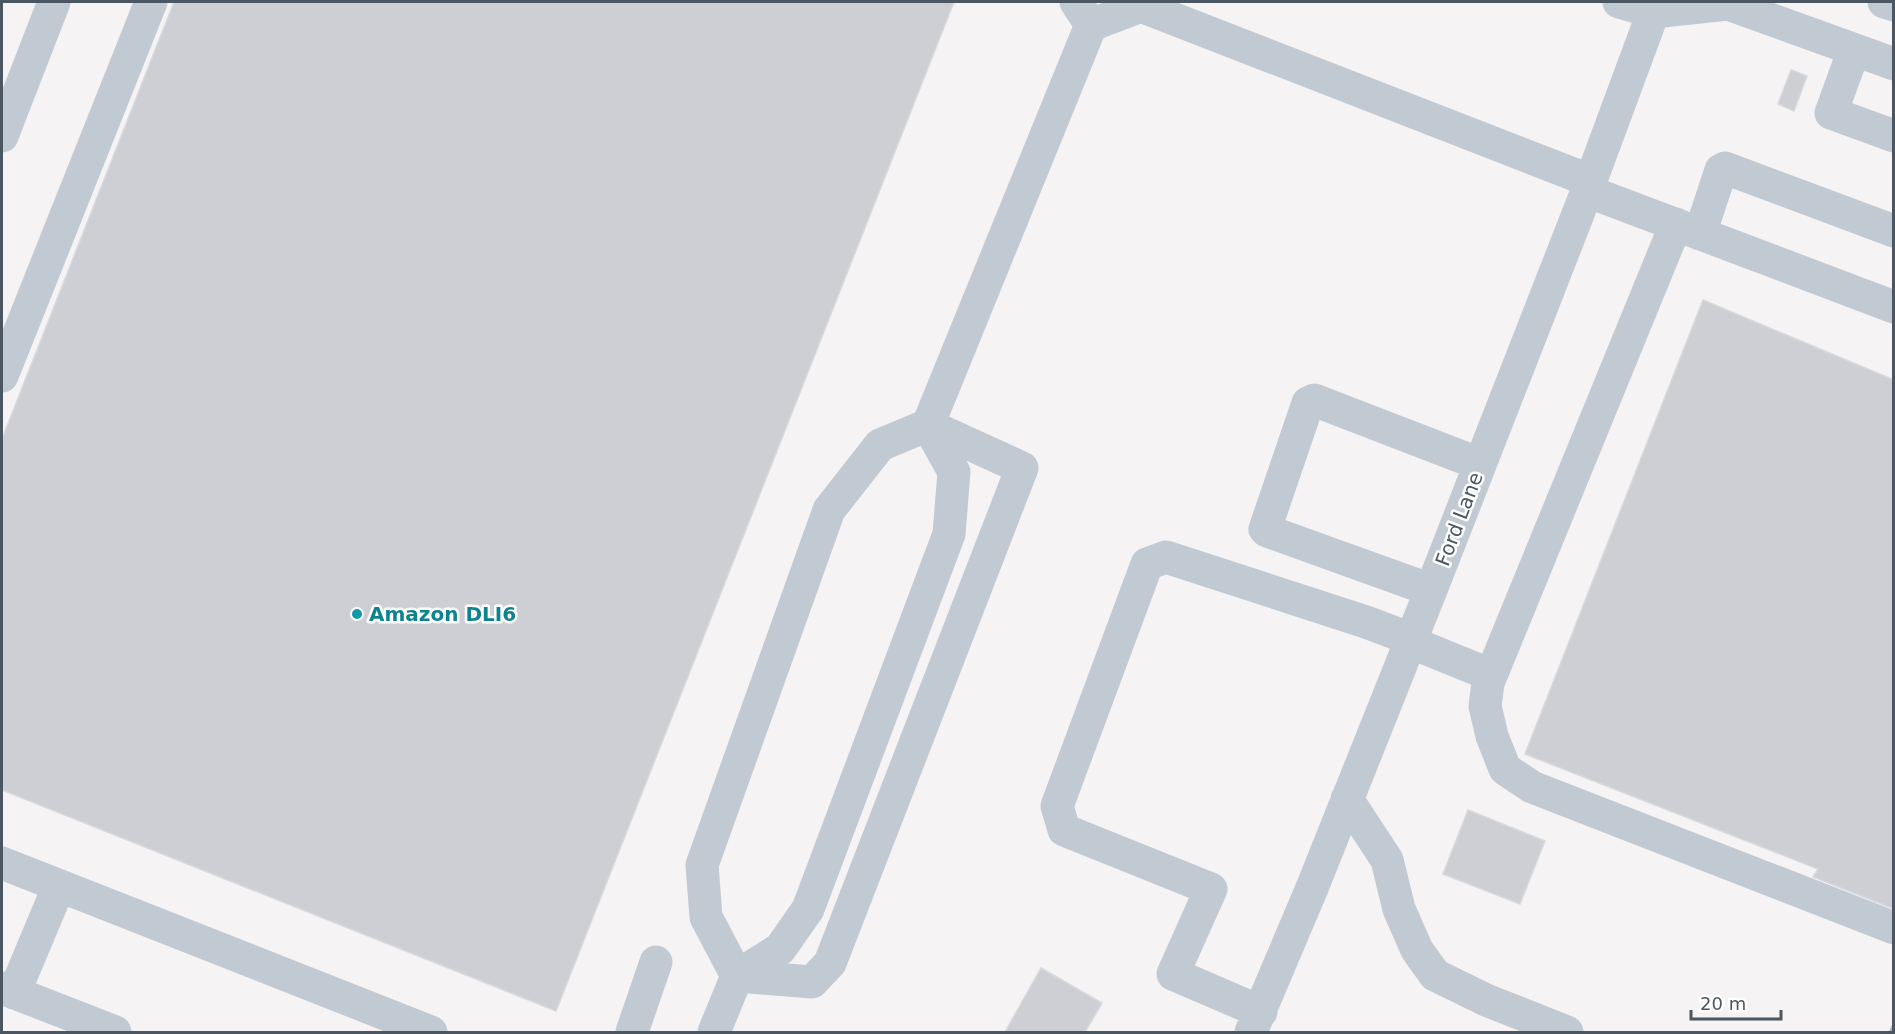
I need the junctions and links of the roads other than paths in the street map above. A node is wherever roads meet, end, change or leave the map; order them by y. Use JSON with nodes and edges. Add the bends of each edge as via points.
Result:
{"nodes":[{"id":1,"x":54,"y":2,"type":"edge"},
{"id":2,"x":151,"y":2,"type":"edge"},
{"id":3,"x":1619,"y":2,"type":"edge"},
{"id":4,"x":1884,"y":2,"type":"edge"},
{"id":5,"x":1893,"y":5,"type":"edge"},
{"id":6,"x":1655,"y":7,"type":"edge"},
{"id":7,"x":1083,"y":14,"type":"edge"},
{"id":8,"x":1854,"y":50,"type":"junction"},
{"id":9,"x":1893,"y":64,"type":"edge"},
{"id":10,"x":2,"y":136,"type":"edge"},
{"id":11,"x":1893,"y":136,"type":"edge"},
{"id":12,"x":1589,"y":186,"type":"junction"},
{"id":13,"x":1688,"y":229,"type":"junction"},
{"id":14,"x":1893,"y":231,"type":"edge"},
{"id":15,"x":1893,"y":307,"type":"edge"},
{"id":16,"x":2,"y":376,"type":"edge"},
{"id":17,"x":928,"y":425,"type":"junction"},
{"id":18,"x":1480,"y":464,"type":"junction"},
{"id":19,"x":1431,"y":590,"type":"junction"},
{"id":20,"x":1410,"y":641,"type":"junction"},
{"id":21,"x":1491,"y":675,"type":"junction"},
{"id":22,"x":1347,"y":799,"type":"junction"},
{"id":23,"x":2,"y":863,"type":"edge"},
{"id":24,"x":59,"y":886,"type":"junction"},
{"id":25,"x":1893,"y":928,"type":"edge"},
{"id":26,"x":656,"y":962,"type":"dead end"},
{"id":27,"x":737,"y":976,"type":"junction"},
{"id":28,"x":8,"y":991,"type":"edge"},
{"id":29,"x":1256,"y":1022,"type":"edge"},
{"id":30,"x":115,"y":1032,"type":"edge"},
{"id":31,"x":431,"y":1032,"type":"edge"},
{"id":32,"x":632,"y":1032,"type":"edge"},
{"id":33,"x":714,"y":1032,"type":"edge"},
{"id":34,"x":1567,"y":1032,"type":"edge"}],
"edges":[{"from":1,"to":10,"type":"street"},
{"from":2,"to":16,"type":"street"},
{"from":3,"to":6,"type":"street"},
{"from":4,"to":5,"type":"street"},
{"from":6,"to":8,"type":"street","via":[[1728,3]]},
{"from":6,"to":12,"type":"street","name":"Ford Lane"},
{"from":7,"to":12,"type":"street","via":[[1141,6]]},
{"from":7,"to":17,"type":"street"},
{"from":8,"to":9,"type":"street"},
{"from":8,"to":11,"type":"street","via":[[1831,113]]},
{"from":12,"to":13,"type":"street"},
{"from":12,"to":18,"type":"street","name":"Ford Lane"},
{"from":13,"to":14,"type":"street","via":[[1725,168]]},
{"from":13,"to":15,"type":"street"},
{"from":13,"to":21,"type":"street"},
{"from":17,"to":27,"type":"street","via":[[954,472],[949,534],[808,909],[780,949]]},
{"from":17,"to":27,"type":"street","via":[[880,445],[829,510],[702,865],[706,917]]},
{"from":17,"to":27,"type":"street","via":[[1022,468],[830,963],[812,982]]},
{"from":18,"to":19,"type":"street","name":"Ford Lane"},
{"from":18,"to":19,"type":"street","via":[[1314,400],[1308,403],[1265,529]]},
{"from":19,"to":20,"type":"street","name":"Ford Lane"},
{"from":20,"to":21,"type":"street"},
{"from":20,"to":22,"type":"street","name":"Ford Lane"},
{"from":20,"to":29,"type":"street","via":[[1366,622],[1167,557],[1147,564],[1057,806],[1064,830],[1211,889],[1173,974]]},
{"from":21,"to":25,"type":"street","via":[[1485,706],[1492,736],[1505,769],[1532,787]]},
{"from":22,"to":29,"type":"street","name":"Ford Lane"},
{"from":22,"to":34,"type":"street","via":[[1388,860],[1400,909],[1417,950],[1435,975]]},
{"from":23,"to":24,"type":"street"},
{"from":24,"to":28,"type":"street"},
{"from":24,"to":31,"type":"street"},
{"from":26,"to":32,"type":"street"},
{"from":27,"to":33,"type":"street"},
{"from":28,"to":30,"type":"street"}]}
